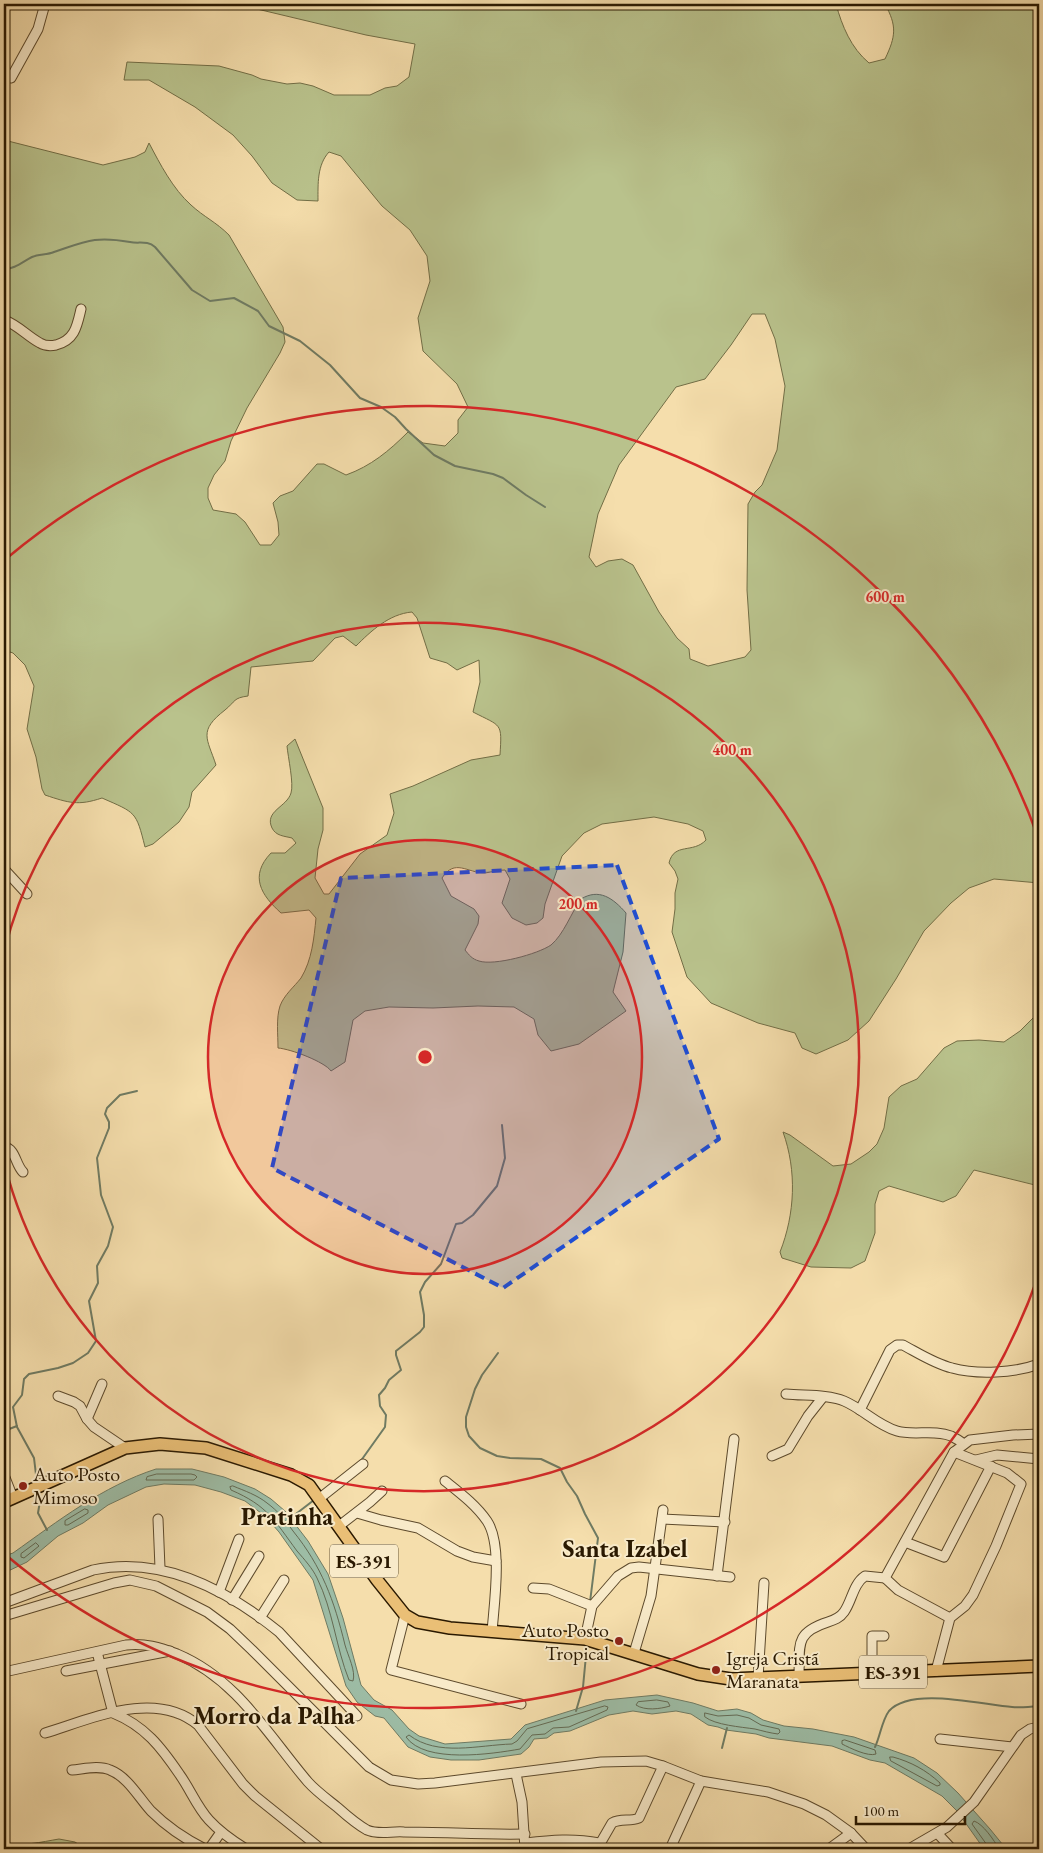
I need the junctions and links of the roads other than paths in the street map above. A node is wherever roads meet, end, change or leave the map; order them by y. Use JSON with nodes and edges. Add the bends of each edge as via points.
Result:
{"nodes":[{"id":1,"x":44,"y":4,"type":"edge"},
{"id":2,"x":11,"y":78,"type":"dead end"},
{"id":3,"x":81,"y":309,"type":"dead end"},
{"id":4,"x":4,"y":320,"type":"edge"},
{"id":5,"x":4,"y":869,"type":"edge"},
{"id":6,"x":26,"y":894,"type":"dead end"},
{"id":7,"x":4,"y":1148,"type":"edge"},
{"id":8,"x":24,"y":1172,"type":"dead end"},
{"id":9,"x":1039,"y":1364,"type":"edge"},
{"id":10,"x":102,"y":1384,"type":"dead end"},
{"id":11,"x":786,"y":1394,"type":"dead end"},
{"id":12,"x":58,"y":1396,"type":"dead end"},
{"id":13,"x":823,"y":1397,"type":"junction"},
{"id":14,"x":860,"y":1410,"type":"junction"},
{"id":15,"x":87,"y":1419,"type":"junction"},
{"id":16,"x":1039,"y":1434,"type":"edge"},
{"id":17,"x":734,"y":1439,"type":"dead end"},
{"id":18,"x":964,"y":1444,"type":"junction"},
{"id":19,"x":125,"y":1448,"type":"junction"},
{"id":20,"x":954,"y":1452,"type":"junction"},
{"id":21,"x":772,"y":1456,"type":"dead end"},
{"id":22,"x":1039,"y":1459,"type":"edge"},
{"id":23,"x":976,"y":1460,"type":"junction"},
{"id":24,"x":362,"y":1464,"type":"dead end"},
{"id":25,"x":991,"y":1466,"type":"junction"},
{"id":26,"x":4,"y":1475,"type":"edge"},
{"id":27,"x":445,"y":1481,"type":"dead end"},
{"id":28,"x":382,"y":1490,"type":"dead end"},
{"id":29,"x":320,"y":1498,"type":"junction"},
{"id":30,"x":8,"y":1500,"type":"edge"},
{"id":31,"x":357,"y":1513,"type":"junction"},
{"id":32,"x":158,"y":1519,"type":"dead end"},
{"id":33,"x":725,"y":1522,"type":"junction"},
{"id":34,"x":339,"y":1526,"type":"junction"},
{"id":35,"x":239,"y":1539,"type":"dead end"},
{"id":36,"x":905,"y":1542,"type":"junction"},
{"id":37,"x":259,"y":1556,"type":"dead end"},
{"id":38,"x":496,"y":1561,"type":"junction"},
{"id":39,"x":130,"y":1566,"type":"junction"},
{"id":40,"x":160,"y":1568,"type":"junction"},
{"id":41,"x":655,"y":1569,"type":"junction"},
{"id":42,"x":717,"y":1576,"type":"junction"},
{"id":43,"x":730,"y":1577,"type":"dead end"},
{"id":44,"x":885,"y":1578,"type":"junction"},
{"id":45,"x":130,"y":1580,"type":"junction"},
{"id":46,"x":284,"y":1580,"type":"dead end"},
{"id":47,"x":764,"y":1583,"type":"dead end"},
{"id":48,"x":534,"y":1588,"type":"dead end"},
{"id":49,"x":219,"y":1592,"type":"junction"},
{"id":50,"x":232,"y":1600,"type":"junction"},
{"id":51,"x":4,"y":1603,"type":"edge"},
{"id":52,"x":592,"y":1606,"type":"junction"},
{"id":53,"x":406,"y":1615,"type":"junction"},
{"id":54,"x":4,"y":1616,"type":"edge"},
{"id":55,"x":260,"y":1618,"type":"junction"},
{"id":56,"x":950,"y":1618,"type":"junction"},
{"id":57,"x":492,"y":1632,"type":"junction"},
{"id":58,"x":884,"y":1636,"type":"dead end"},
{"id":59,"x":585,"y":1640,"type":"junction"},
{"id":60,"x":170,"y":1651,"type":"junction"},
{"id":61,"x":98,"y":1652,"type":"junction"},
{"id":62,"x":634,"y":1653,"type":"junction"},
{"id":63,"x":100,"y":1664,"type":"junction"},
{"id":64,"x":1039,"y":1666,"type":"edge"},
{"id":65,"x":66,"y":1671,"type":"dead end"},
{"id":66,"x":936,"y":1671,"type":"junction"},
{"id":67,"x":4,"y":1672,"type":"edge"},
{"id":68,"x":872,"y":1673,"type":"junction"},
{"id":69,"x":799,"y":1676,"type":"junction"},
{"id":70,"x":753,"y":1678,"type":"junction"},
{"id":71,"x":521,"y":1704,"type":"dead end"},
{"id":72,"x":113,"y":1713,"type":"junction"},
{"id":73,"x":357,"y":1716,"type":"dead end"},
{"id":74,"x":1039,"y":1727,"type":"edge"},
{"id":75,"x":45,"y":1733,"type":"dead end"},
{"id":76,"x":940,"y":1739,"type":"dead end"},
{"id":77,"x":1012,"y":1747,"type":"junction"},
{"id":78,"x":663,"y":1766,"type":"junction"},
{"id":79,"x":72,"y":1770,"type":"dead end"},
{"id":80,"x":516,"y":1774,"type":"junction"},
{"id":81,"x":704,"y":1782,"type":"junction"},
{"id":82,"x":221,"y":1832,"type":"junction"},
{"id":83,"x":851,"y":1833,"type":"junction"},
{"id":84,"x":938,"y":1834,"type":"junction"},
{"id":85,"x":525,"y":1842,"type":"edge"},
{"id":86,"x":598,"y":1846,"type":"edge"},
{"id":87,"x":205,"y":1849,"type":"edge"},
{"id":88,"x":209,"y":1849,"type":"edge"},
{"id":89,"x":246,"y":1849,"type":"edge"},
{"id":90,"x":319,"y":1849,"type":"edge"},
{"id":91,"x":670,"y":1849,"type":"edge"},
{"id":92,"x":829,"y":1849,"type":"edge"},
{"id":93,"x":866,"y":1849,"type":"edge"},
{"id":94,"x":909,"y":1849,"type":"edge"},
{"id":95,"x":952,"y":1849,"type":"edge"}],
"edges":[{"from":1,"to":2,"type":"street","via":[[38,29]]},
{"from":3,"to":4,"type":"street","via":[[74,334],[53,346],[40,344],[20,327]]},
{"from":5,"to":6,"type":"street"},
{"from":7,"to":8,"type":"street","via":[[12,1151]]},
{"from":9,"to":14,"type":"street","via":[[1014,1370],[958,1369],[903,1345],[897,1346],[890,1350]]},
{"from":10,"to":15,"type":"street"},
{"from":11,"to":13,"type":"street"},
{"from":12,"to":15,"type":"street","via":[[80,1406]]},
{"from":13,"to":14,"type":"street","via":[[835,1398]]},
{"from":13,"to":21,"type":"street","via":[[788,1449]]},
{"from":14,"to":18,"type":"street","via":[[897,1431],[943,1434]]},
{"from":15,"to":19,"type":"street"},
{"from":16,"to":18,"type":"street","via":[[982,1438]]},
{"from":17,"to":33,"type":"street"},
{"from":18,"to":20,"type":"street"},
{"from":19,"to":29,"type":"main road","number":"ES-391","via":[[160,1444],[206,1448],[300,1478]]},
{"from":19,"to":30,"type":"main road","number":"ES-391"},
{"from":20,"to":23,"type":"street"},
{"from":20,"to":36,"type":"street"},
{"from":22,"to":23,"type":"street","via":[[997,1455]]},
{"from":23,"to":25,"type":"street"},
{"from":24,"to":29,"type":"street"},
{"from":25,"to":36,"type":"street","via":[[944,1557]]},
{"from":25,"to":56,"type":"street","via":[[1021,1484],[972,1595]]},
{"from":26,"to":30,"type":"street"},
{"from":27,"to":38,"type":"street","via":[[487,1521],[494,1537]]},
{"from":28,"to":31,"type":"street"},
{"from":29,"to":34,"type":"main road","number":"ES-391"},
{"from":31,"to":34,"type":"street"},
{"from":31,"to":38,"type":"street","via":[[418,1528],[473,1558]]},
{"from":32,"to":40,"type":"street"},
{"from":33,"to":41,"type":"street","via":[[662,1514]]},
{"from":33,"to":42,"type":"street"},
{"from":34,"to":53,"type":"main road","number":"ES-391"},
{"from":35,"to":49,"type":"street"},
{"from":36,"to":44,"type":"street"},
{"from":37,"to":50,"type":"street"},
{"from":38,"to":57,"type":"street"},
{"from":39,"to":40,"type":"street"},
{"from":39,"to":45,"type":"street"},
{"from":39,"to":51,"type":"street","via":[[93,1570]]},
{"from":40,"to":49,"type":"street"},
{"from":41,"to":42,"type":"street"},
{"from":41,"to":52,"type":"street","via":[[639,1567],[625,1571]]},
{"from":41,"to":62,"type":"street","via":[[647,1613]]},
{"from":42,"to":43,"type":"street"},
{"from":44,"to":56,"type":"street","via":[[904,1594]]},
{"from":44,"to":69,"type":"street","via":[[865,1576],[842,1614],[809,1629],[802,1636]]},
{"from":45,"to":54,"type":"street"},
{"from":45,"to":80,"type":"street","via":[[171,1593],[207,1612],[230,1629],[298,1694],[353,1753],[381,1776],[418,1784]]},
{"from":46,"to":55,"type":"street"},
{"from":47,"to":70,"type":"street"},
{"from":48,"to":52,"type":"street","via":[[549,1589]]},
{"from":49,"to":50,"type":"street"},
{"from":50,"to":55,"type":"street"},
{"from":52,"to":59,"type":"street"},
{"from":53,"to":57,"type":"main road","number":"ES-391","via":[[430,1625]]},
{"from":53,"to":71,"type":"street","via":[[391,1670]]},
{"from":55,"to":73,"type":"street","via":[[279,1632]]},
{"from":56,"to":66,"type":"street"},
{"from":57,"to":59,"type":"main road","number":"ES-391"},
{"from":58,"to":68,"type":"street","via":[[872,1636]]},
{"from":59,"to":62,"type":"main road","number":"ES-391"},
{"from":60,"to":61,"type":"street","via":[[142,1644]]},
{"from":60,"to":63,"type":"street"},
{"from":60,"to":85,"type":"street","via":[[205,1668],[228,1687],[255,1714],[310,1784],[366,1830],[479,1835]]},
{"from":61,"to":63,"type":"street"},
{"from":61,"to":67,"type":"street"},
{"from":62,"to":70,"type":"main road","number":"ES-391","via":[[698,1674],[718,1678]]},
{"from":63,"to":65,"type":"street"},
{"from":63,"to":72,"type":"street"},
{"from":64,"to":66,"type":"main road","number":"ES-391"},
{"from":66,"to":68,"type":"main road","number":"ES-391"},
{"from":68,"to":69,"type":"main road","number":"ES-391"},
{"from":69,"to":70,"type":"main road","number":"ES-391"},
{"from":72,"to":75,"type":"street"},
{"from":72,"to":82,"type":"street","via":[[129,1719],[150,1736],[180,1775],[208,1820]]},
{"from":72,"to":90,"type":"street","via":[[156,1708],[169,1709],[190,1718],[243,1784]]},
{"from":74,"to":77,"type":"street","via":[[1026,1731]]},
{"from":76,"to":77,"type":"street"},
{"from":77,"to":84,"type":"street","via":[[974,1802]]},
{"from":78,"to":80,"type":"street","via":[[632,1760]]},
{"from":78,"to":81,"type":"street"},
{"from":78,"to":86,"type":"street","via":[[639,1818],[612,1823]]},
{"from":79,"to":87,"type":"street","via":[[110,1770],[120,1776],[169,1827]]},
{"from":80,"to":85,"type":"street"},
{"from":81,"to":83,"type":"street","via":[[768,1792],[804,1804]]},
{"from":81,"to":91,"type":"street"},
{"from":82,"to":88,"type":"street"},
{"from":82,"to":89,"type":"street"},
{"from":83,"to":92,"type":"street"},
{"from":83,"to":93,"type":"street"},
{"from":84,"to":94,"type":"street"},
{"from":84,"to":95,"type":"street"},
{"from":85,"to":86,"type":"street","via":[[579,1840]]}]}
